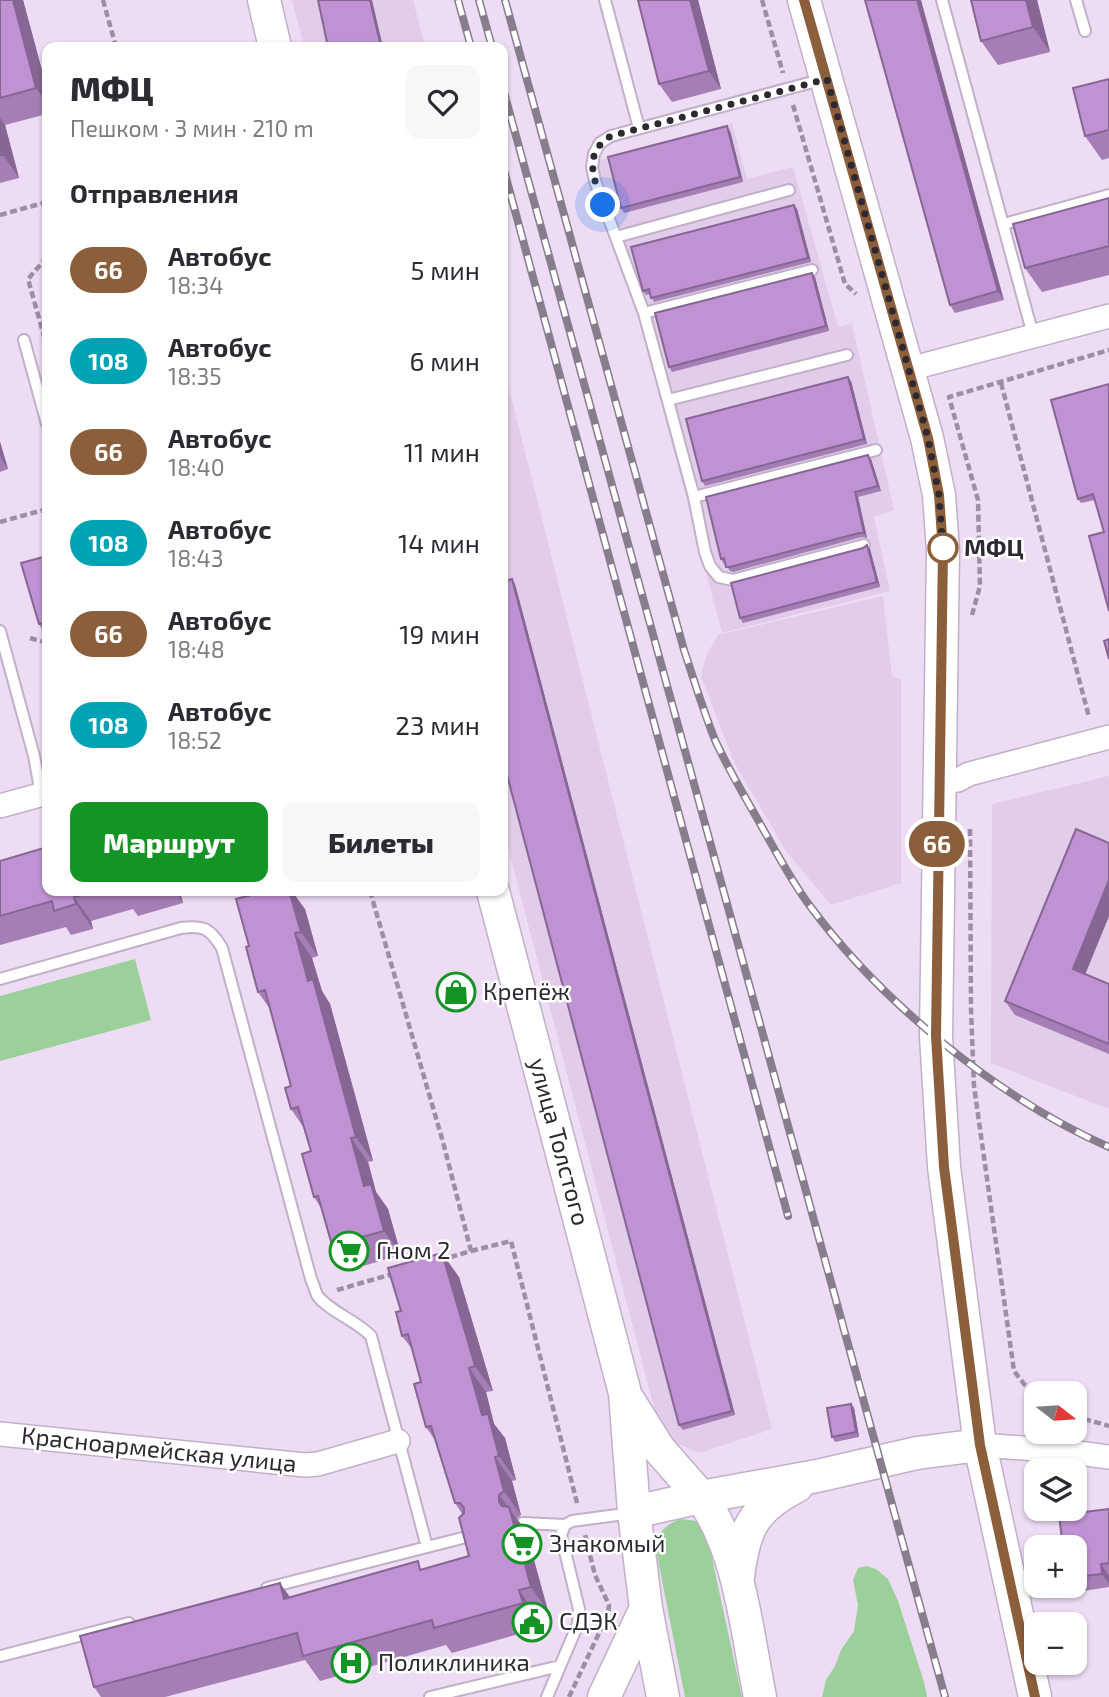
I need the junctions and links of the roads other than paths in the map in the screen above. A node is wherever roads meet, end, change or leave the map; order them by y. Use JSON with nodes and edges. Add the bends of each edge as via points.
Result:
{"nodes":[{"id":1,"x":264,"y":0,"type":"edge"},
{"id":2,"x":605,"y":0,"type":"edge"},
{"id":3,"x":804,"y":0,"type":"edge"},
{"id":4,"x":942,"y":0,"type":"edge"},
{"id":5,"x":1076,"y":0,"type":"edge"},
{"id":6,"x":1085,"y":31,"type":"dead end"},
{"id":7,"x":274,"y":42,"type":"edge"},
{"id":8,"x":827,"y":79,"type":"junction"},
{"id":9,"x":639,"y":128,"type":"junction"},
{"id":10,"x":789,"y":190,"type":"dead end"},
{"id":11,"x":1109,"y":195,"type":"edge"},
{"id":12,"x":1004,"y":224,"type":"junction"},
{"id":13,"x":616,"y":237,"type":"junction"},
{"id":14,"x":812,"y":270,"type":"edge"},
{"id":15,"x":644,"y":313,"type":"junction"},
{"id":16,"x":1109,"y":316,"type":"edge"},
{"id":17,"x":1033,"y":335,"type":"junction"},
{"id":18,"x":24,"y":341,"type":"dead end"},
{"id":19,"x":847,"y":355,"type":"dead end"},
{"id":20,"x":908,"y":369,"type":"junction"},
{"id":21,"x":668,"y":400,"type":"junction"},
{"id":22,"x":42,"y":406,"type":"edge"},
{"id":23,"x":876,"y":450,"type":"dead end"},
{"id":24,"x":694,"y":497,"type":"junction"},
{"id":25,"x":864,"y":545,"type":"edge"},
{"id":26,"x":0,"y":631,"type":"edge"},
{"id":27,"x":1109,"y":737,"type":"edge"},
{"id":28,"x":938,"y":783,"type":"junction"},
{"id":29,"x":42,"y":786,"type":"edge"},
{"id":30,"x":42,"y":795,"type":"edge"},
{"id":31,"x":0,"y":806,"type":"edge"},
{"id":32,"x":494,"y":896,"type":"edge"},
{"id":33,"x":0,"y":979,"type":"edge"},
{"id":34,"x":625,"y":1393,"type":"junction"},
{"id":35,"x":0,"y":1434,"type":"edge"},
{"id":36,"x":398,"y":1441,"type":"junction"},
{"id":37,"x":980,"y":1445,"type":"junction"},
{"id":38,"x":1109,"y":1457,"type":"edge"},
{"id":39,"x":817,"y":1476,"type":"junction"},
{"id":40,"x":701,"y":1497,"type":"junction"},
{"id":41,"x":634,"y":1512,"type":"junction"},
{"id":42,"x":523,"y":1522,"type":"dead end"},
{"id":43,"x":565,"y":1525,"type":"junction"},
{"id":44,"x":474,"y":1535,"type":"edge"},
{"id":45,"x":427,"y":1547,"type":"junction"},
{"id":46,"x":737,"y":1583,"type":"junction"},
{"id":47,"x":252,"y":1591,"type":"edge"},
{"id":48,"x":646,"y":1608,"type":"junction"},
{"id":49,"x":147,"y":1619,"type":"edge"},
{"id":50,"x":1,"y":1656,"type":"edge"},
{"id":51,"x":560,"y":1666,"type":"junction"},
{"id":52,"x":430,"y":1697,"type":"edge"},
{"id":53,"x":547,"y":1697,"type":"edge"},
{"id":54,"x":604,"y":1697,"type":"edge"},
{"id":55,"x":663,"y":1697,"type":"edge"},
{"id":56,"x":760,"y":1697,"type":"edge"},
{"id":57,"x":1035,"y":1697,"type":"edge"}],
"edges":[{"from":1,"to":7,"type":"street"},
{"from":2,"to":9,"type":"lane"},
{"from":3,"to":8,"type":"street"},
{"from":4,"to":12,"type":"lane"},
{"from":5,"to":6,"type":"lane"},
{"from":8,"to":9,"type":"lane"},
{"from":8,"to":20,"type":"street"},
{"from":9,"to":13,"type":"lane","via":[[611,136],[594,154],[595,181]]},
{"from":10,"to":13,"type":"lane"},
{"from":11,"to":12,"type":"lane"},
{"from":12,"to":17,"type":"lane"},
{"from":13,"to":15,"type":"lane"},
{"from":14,"to":15,"type":"lane"},
{"from":15,"to":21,"type":"lane"},
{"from":16,"to":17,"type":"street"},
{"from":17,"to":20,"type":"street"},
{"from":18,"to":22,"type":"lane"},
{"from":19,"to":21,"type":"lane"},
{"from":20,"to":28,"type":"street","via":[[934,466],[941,518]]},
{"from":21,"to":24,"type":"lane"},
{"from":23,"to":24,"type":"lane"},
{"from":24,"to":25,"type":"lane","via":[[705,552],[719,577],[733,580]]},
{"from":26,"to":29,"type":"lane"},
{"from":27,"to":28,"type":"street"},
{"from":28,"to":37,"type":"street","via":[[939,1091],[944,1167]]},
{"from":30,"to":31,"type":"street"},
{"from":32,"to":34,"type":"street","name":"улица Толстого"},
{"from":33,"to":36,"type":"lane","via":[[181,928],[199,926],[214,934],[222,948],[318,1296],[371,1336]]},
{"from":34,"to":40,"type":"street","via":[[659,1449]]},
{"from":34,"to":41,"type":"street"},
{"from":35,"to":36,"type":"street","name":"Красноармейская улица","via":[[305,1465]]},
{"from":36,"to":45,"type":"lane"},
{"from":37,"to":38,"type":"street"},
{"from":37,"to":39,"type":"street","via":[[917,1453]]},
{"from":37,"to":57,"type":"street"},
{"from":39,"to":40,"type":"street"},
{"from":39,"to":46,"type":"street","via":[[762,1508],[742,1545]]},
{"from":40,"to":41,"type":"street"},
{"from":40,"to":46,"type":"street","via":[[719,1524]]},
{"from":41,"to":43,"type":"lane"},
{"from":41,"to":48,"type":"street"},
{"from":42,"to":43,"type":"lane"},
{"from":43,"to":51,"type":"lane","via":[[561,1535],[579,1609]]},
{"from":44,"to":45,"type":"lane"},
{"from":45,"to":47,"type":"lane"},
{"from":46,"to":56,"type":"street"},
{"from":48,"to":54,"type":"street"},
{"from":48,"to":55,"type":"street"},
{"from":49,"to":50,"type":"lane"},
{"from":51,"to":52,"type":"lane"},
{"from":51,"to":53,"type":"lane"}]}
